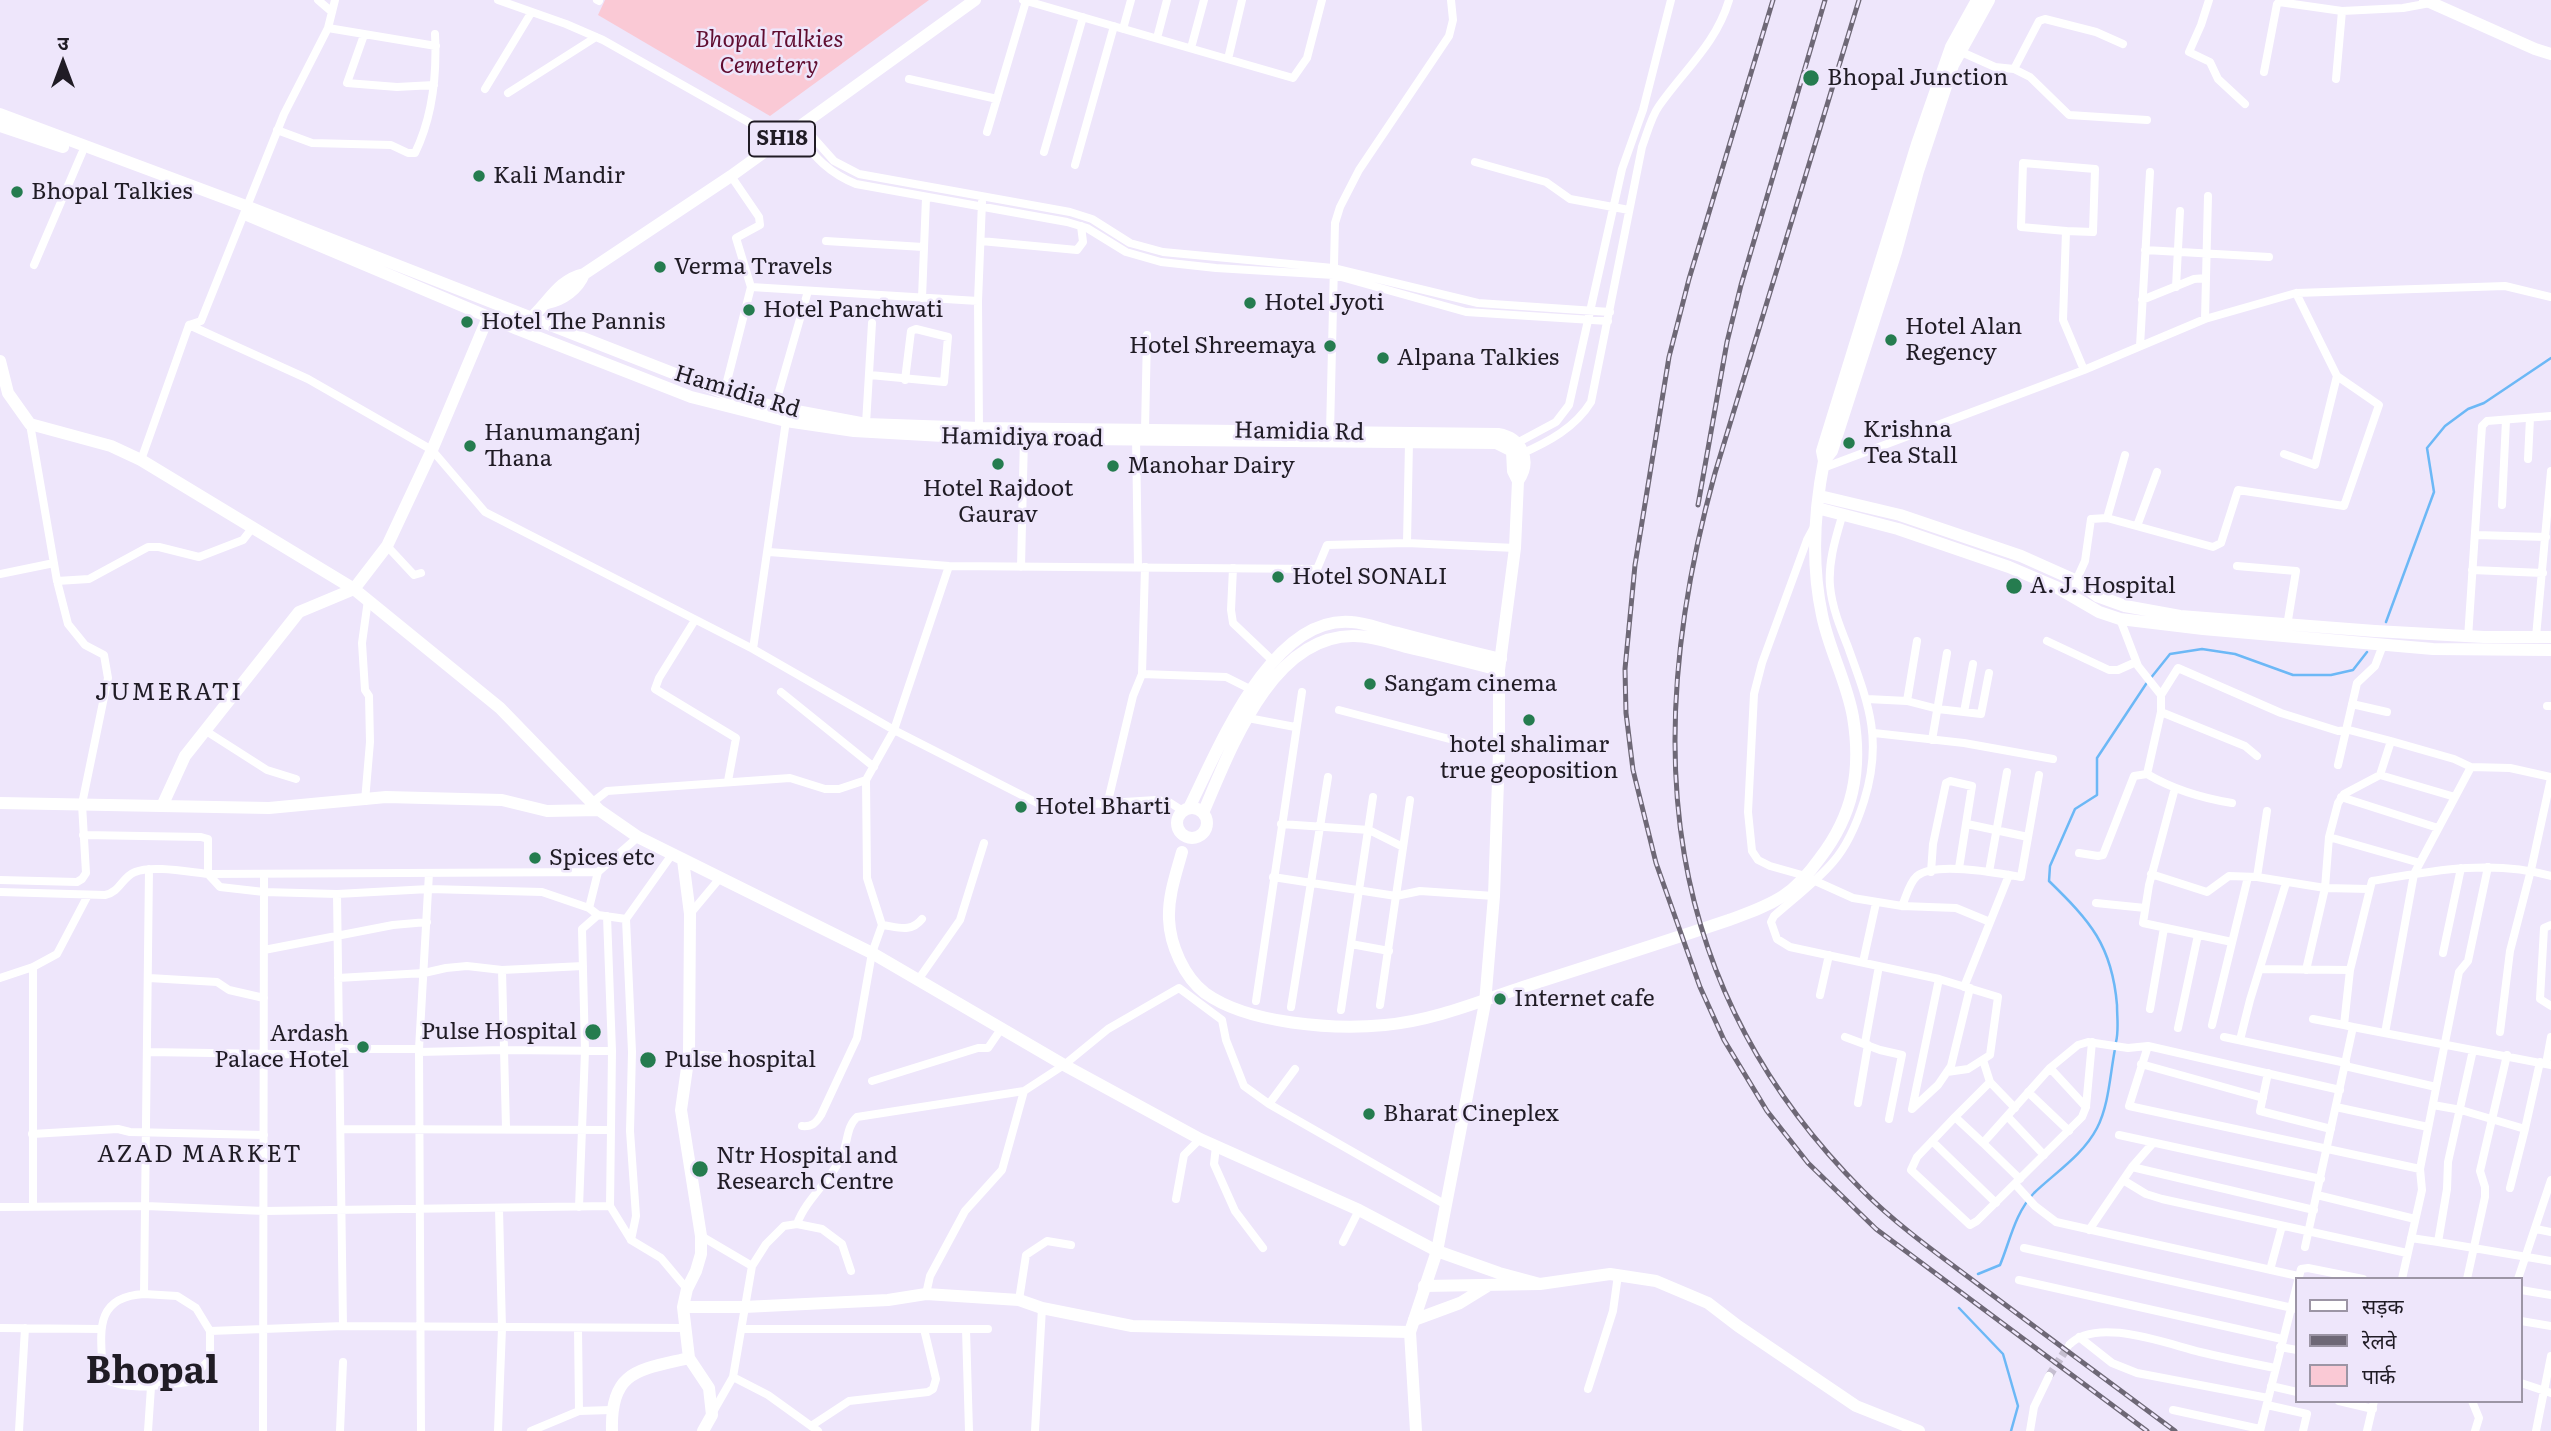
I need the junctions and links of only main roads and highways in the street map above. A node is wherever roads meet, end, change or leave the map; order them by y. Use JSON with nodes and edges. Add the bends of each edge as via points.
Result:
{"nodes":[{"id":1,"x":975,"y":0,"type":"edge"},
{"id":2,"x":1977,"y":0,"type":"edge"},
{"id":3,"x":1989,"y":0,"type":"edge"},
{"id":4,"x":2428,"y":1,"type":"edge"},
{"id":5,"x":1955,"y":49,"type":"junction"},
{"id":6,"x":2551,"y":54,"type":"edge"},
{"id":7,"x":0,"y":114,"type":"edge"},
{"id":8,"x":0,"y":126,"type":"edge"},
{"id":9,"x":43,"y":136,"type":"junction"},
{"id":10,"x":245,"y":210,"type":"junction"},
{"id":11,"x":488,"y":317,"type":"junction"},
{"id":12,"x":532,"y":318,"type":"junction"},
{"id":13,"x":516,"y":329,"type":"junction"},
{"id":14,"x":0,"y":361,"type":"edge"},
{"id":15,"x":3,"y":385,"type":"edge"},
{"id":16,"x":773,"y":413,"type":"junction"},
{"id":17,"x":1024,"y":433,"type":"junction"},
{"id":18,"x":1330,"y":438,"type":"junction"},
{"id":19,"x":1516,"y":450,"type":"junction"},
{"id":20,"x":1819,"y":502,"type":"junction"},
{"id":21,"x":1900,"y":515,"type":"junction"},
{"id":22,"x":1898,"y":529,"type":"junction"},
{"id":23,"x":354,"y":589,"type":"junction"},
{"id":24,"x":1345,"y":622,"type":"junction"},
{"id":25,"x":2286,"y":630,"type":"junction"},
{"id":26,"x":1347,"y":636,"type":"junction"},
{"id":27,"x":2551,"y":637,"type":"edge"},
{"id":28,"x":2468,"y":643,"type":"junction"},
{"id":29,"x":2551,"y":650,"type":"edge"},
{"id":30,"x":1500,"y":664,"type":"junction"},
{"id":31,"x":0,"y":803,"type":"edge"},
{"id":32,"x":163,"y":804,"type":"junction"},
{"id":33,"x":596,"y":806,"type":"junction"},
{"id":34,"x":1186,"y":809,"type":"junction"},
{"id":35,"x":1203,"y":813,"type":"junction"},
{"id":36,"x":1180,"y":832,"type":"junction"},
{"id":37,"x":1195,"y":838,"type":"junction"},
{"id":38,"x":1182,"y":852,"type":"junction"},
{"id":39,"x":678,"y":856,"type":"junction"},
{"id":40,"x":1437,"y":1251,"type":"junction"},
{"id":41,"x":1493,"y":1271,"type":"junction"},
{"id":42,"x":1539,"y":1284,"type":"junction"},
{"id":43,"x":1424,"y":1286,"type":"junction"},
{"id":44,"x":1487,"y":1286,"type":"junction"},
{"id":45,"x":683,"y":1307,"type":"junction"},
{"id":46,"x":1412,"y":1326,"type":"junction"},
{"id":47,"x":689,"y":1357,"type":"junction"},
{"id":48,"x":612,"y":1431,"type":"edge"},
{"id":49,"x":703,"y":1431,"type":"edge"},
{"id":50,"x":1416,"y":1431,"type":"edge"},
{"id":51,"x":1919,"y":1431,"type":"edge"}],
"edges":[{"from":1,"to":12,"type":"main road","number":"SH18","via":[[731,176],[563,284]]},
{"from":2,"to":5,"type":"main road"},
{"from":3,"to":5,"type":"main road"},
{"from":4,"to":6,"type":"main road"},
{"from":5,"to":20,"type":"main road","via":[[1912,175],[1896,252],[1824,465]]},
{"from":7,"to":9,"type":"main road","name":"Hamidia Rd"},
{"from":8,"to":9,"type":"main road","name":"Hamidia Rd"},
{"from":9,"to":10,"type":"main road","name":"Hamidia Rd"},
{"from":9,"to":10,"type":"main road","name":"Hamidia Rd"},
{"from":10,"to":11,"type":"main road","name":"Hamidia Rd"},
{"from":10,"to":12,"type":"main road","name":"Hamidia Rd"},
{"from":11,"to":13,"type":"main road","name":"Hamidia Rd"},
{"from":11,"to":23,"type":"main road","via":[[387,546]]},
{"from":12,"to":13,"type":"main road","number":"SH18"},
{"from":12,"to":16,"type":"main road","name":"Hamidia Rd"},
{"from":13,"to":16,"type":"main road","name":"Hamidiya road","via":[[691,397]]},
{"from":14,"to":15,"type":"main road"},
{"from":15,"to":23,"type":"main road","via":[[30,424],[111,446],[141,460]]},
{"from":16,"to":17,"type":"main road","name":"Hamidia Rd","via":[[866,424]]},
{"from":16,"to":17,"type":"main road","name":"Hamidiya road","via":[[786,421],[854,431],[979,438]]},
{"from":17,"to":18,"type":"main road","name":"Hamidiya road"},
{"from":18,"to":19,"type":"main road","name":"Hamidiya road","via":[[1496,443]]},
{"from":18,"to":19,"type":"main road","name":"Hamidia Rd","via":[[1498,434],[1508,435]]},
{"from":19,"to":30,"type":"main road","via":[[1515,548]]},
{"from":20,"to":21,"type":"main road"},
{"from":20,"to":22,"type":"main road"},
{"from":20,"to":38,"type":"main road","via":[[1816,586],[1853,715],[1856,770],[1846,817],[1833,841],[1785,895],[1729,920],[1446,1013],[1386,1025],[1315,1026],[1228,1005],[1203,992],[1192,979],[1173,943],[1169,921]]},
{"from":21,"to":22,"type":"main road"},
{"from":21,"to":25,"type":"main road","via":[[2021,556],[2125,606]]},
{"from":22,"to":25,"type":"main road","via":[[2009,567],[2120,619],[2203,629]]},
{"from":23,"to":32,"type":"main road","via":[[299,612],[185,756]]},
{"from":23,"to":33,"type":"main road","via":[[500,708]]},
{"from":24,"to":26,"type":"main road"},
{"from":24,"to":30,"type":"main road"},
{"from":24,"to":34,"type":"main road","via":[[1321,626],[1294,641],[1273,661],[1250,689]]},
{"from":25,"to":28,"type":"main road"},
{"from":25,"to":28,"type":"main road","via":[[2383,645]]},
{"from":26,"to":30,"type":"main road"},
{"from":26,"to":35,"type":"main road","via":[[1306,650],[1260,695]]},
{"from":27,"to":28,"type":"main road"},
{"from":28,"to":29,"type":"main road"},
{"from":30,"to":40,"type":"main road","via":[[1494,896],[1485,1003]]},
{"from":31,"to":32,"type":"main road"},
{"from":32,"to":33,"type":"main road","via":[[269,808],[386,797],[502,800],[547,811]]},
{"from":33,"to":39,"type":"main road","via":[[638,837]]},
{"from":34,"to":35,"type":"main road"},
{"from":34,"to":36,"type":"main road","via":[[1176,823]]},
{"from":35,"to":37,"type":"main road","via":[[1206,830]]},
{"from":36,"to":37,"type":"main road"},
{"from":36,"to":38,"type":"main road"},
{"from":37,"to":38,"type":"main road"},
{"from":39,"to":40,"type":"main road","via":[[872,953],[1200,1139],[1359,1210]]},
{"from":39,"to":45,"type":"main road","via":[[690,914],[689,1054],[681,1110],[701,1236],[701,1254]]},
{"from":40,"to":41,"type":"main road"},
{"from":40,"to":43,"type":"main road"},
{"from":41,"to":42,"type":"main road"},
{"from":41,"to":44,"type":"main road"},
{"from":42,"to":44,"type":"main road"},
{"from":42,"to":51,"type":"main road","via":[[1610,1274],[1656,1280],[1709,1303],[1856,1406]]},
{"from":43,"to":44,"type":"main road"},
{"from":43,"to":46,"type":"main road"},
{"from":44,"to":46,"type":"main road"},
{"from":45,"to":46,"type":"main road","via":[[888,1300],[926,1294],[1019,1300],[1132,1326]]},
{"from":45,"to":47,"type":"main road"},
{"from":46,"to":50,"type":"main road"},
{"from":47,"to":48,"type":"main road","via":[[640,1370],[620,1383],[611,1410]]},
{"from":47,"to":49,"type":"main road","via":[[709,1388],[712,1415]]}]}
